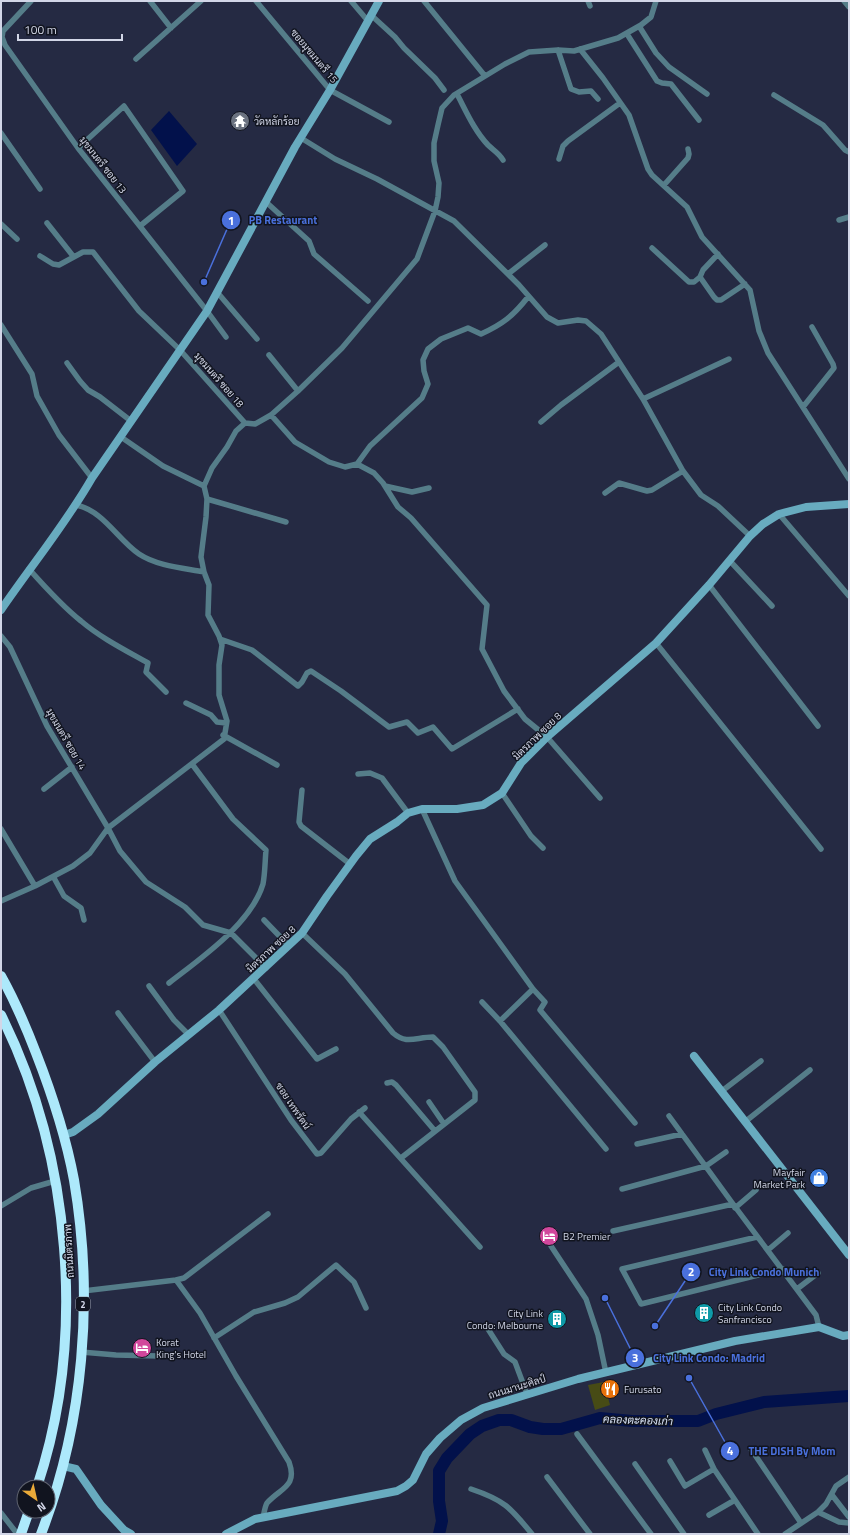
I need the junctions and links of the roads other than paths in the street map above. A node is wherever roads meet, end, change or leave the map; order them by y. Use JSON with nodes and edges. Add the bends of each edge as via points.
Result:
{"nodes":[{"id":1,"x":31,"y":1,"type":"edge"},
{"id":2,"x":150,"y":1,"type":"edge"},
{"id":3,"x":201,"y":1,"type":"edge"},
{"id":4,"x":256,"y":1,"type":"edge"},
{"id":5,"x":351,"y":1,"type":"edge"},
{"id":6,"x":379,"y":1,"type":"edge"},
{"id":7,"x":424,"y":1,"type":"edge"},
{"id":8,"x":656,"y":1,"type":"edge"},
{"id":9,"x":844,"y":1,"type":"edge"},
{"id":10,"x":849,"y":7,"type":"edge"},
{"id":11,"x":370,"y":18,"type":"junction"},
{"id":12,"x":639,"y":26,"type":"junction"},
{"id":13,"x":171,"y":28,"type":"junction"},
{"id":14,"x":627,"y":34,"type":"junction"},
{"id":15,"x":580,"y":49,"type":"junction"},
{"id":16,"x":558,"y":50,"type":"junction"},
{"id":17,"x":136,"y":59,"type":"dead end"},
{"id":18,"x":486,"y":76,"type":"junction"},
{"id":19,"x":330,"y":90,"type":"junction"},
{"id":20,"x":444,"y":90,"type":"dead end"},
{"id":21,"x":457,"y":94,"type":"junction"},
{"id":22,"x":707,"y":94,"type":"dead end"},
{"id":23,"x":774,"y":95,"type":"dead end"},
{"id":24,"x":598,"y":99,"type":"dead end"},
{"id":25,"x":620,"y":103,"type":"junction"},
{"id":26,"x":699,"y":120,"type":"dead end"},
{"id":27,"x":389,"y":122,"type":"dead end"},
{"id":28,"x":1,"y":133,"type":"edge"},
{"id":29,"x":301,"y":138,"type":"junction"},
{"id":30,"x":78,"y":148,"type":"junction"},
{"id":31,"x":688,"y":149,"type":"dead end"},
{"id":32,"x":849,"y":152,"type":"edge"},
{"id":33,"x":559,"y":159,"type":"dead end"},
{"id":34,"x":503,"y":160,"type":"dead end"},
{"id":35,"x":664,"y":185,"type":"junction"},
{"id":36,"x":40,"y":189,"type":"dead end"},
{"id":37,"x":266,"y":202,"type":"junction"},
{"id":38,"x":435,"y":211,"type":"junction"},
{"id":39,"x":849,"y":217,"type":"edge"},
{"id":40,"x":839,"y":220,"type":"dead end"},
{"id":41,"x":47,"y":223,"type":"dead end"},
{"id":42,"x":1,"y":224,"type":"edge"},
{"id":43,"x":140,"y":226,"type":"junction"},
{"id":44,"x":17,"y":239,"type":"dead end"},
{"id":45,"x":545,"y":245,"type":"dead end"},
{"id":46,"x":652,"y":248,"type":"dead end"},
{"id":47,"x":718,"y":254,"type":"junction"},
{"id":48,"x":40,"y":256,"type":"dead end"},
{"id":49,"x":73,"y":256,"type":"junction"},
{"id":50,"x":508,"y":274,"type":"junction"},
{"id":51,"x":700,"y":277,"type":"junction"},
{"id":52,"x":745,"y":284,"type":"junction"},
{"id":53,"x":217,"y":292,"type":"junction"},
{"id":54,"x":528,"y":297,"type":"junction"},
{"id":55,"x":368,"y":301,"type":"dead end"},
{"id":56,"x":207,"y":311,"type":"junction"},
{"id":57,"x":1,"y":325,"type":"edge"},
{"id":58,"x":812,"y":327,"type":"dead end"},
{"id":59,"x":226,"y":337,"type":"dead end"},
{"id":60,"x":257,"y":339,"type":"dead end"},
{"id":61,"x":180,"y":350,"type":"junction"},
{"id":62,"x":269,"y":355,"type":"dead end"},
{"id":63,"x":729,"y":359,"type":"dead end"},
{"id":64,"x":619,"y":362,"type":"junction"},
{"id":65,"x":67,"y":363,"type":"dead end"},
{"id":66,"x":298,"y":391,"type":"junction"},
{"id":67,"x":643,"y":399,"type":"junction"},
{"id":68,"x":803,"y":407,"type":"junction"},
{"id":69,"x":271,"y":415,"type":"junction"},
{"id":70,"x":131,"y":421,"type":"junction"},
{"id":71,"x":541,"y":422,"type":"dead end"},
{"id":72,"x":244,"y":423,"type":"junction"},
{"id":73,"x":121,"y":437,"type":"junction"},
{"id":74,"x":357,"y":464,"type":"junction"},
{"id":75,"x":683,"y":471,"type":"junction"},
{"id":76,"x":92,"y":478,"type":"junction"},
{"id":77,"x":849,"y":480,"type":"edge"},
{"id":78,"x":204,"y":486,"type":"junction"},
{"id":79,"x":385,"y":486,"type":"junction"},
{"id":80,"x":429,"y":488,"type":"dead end"},
{"id":81,"x":605,"y":493,"type":"dead end"},
{"id":82,"x":207,"y":499,"type":"junction"},
{"id":83,"x":849,"y":504,"type":"edge"},
{"id":84,"x":76,"y":505,"type":"junction"},
{"id":85,"x":779,"y":514,"type":"junction"},
{"id":86,"x":286,"y":522,"type":"dead end"},
{"id":87,"x":750,"y":536,"type":"junction"},
{"id":88,"x":730,"y":561,"type":"junction"},
{"id":89,"x":29,"y":569,"type":"junction"},
{"id":90,"x":204,"y":572,"type":"junction"},
{"id":91,"x":709,"y":585,"type":"junction"},
{"id":92,"x":849,"y":596,"type":"edge"},
{"id":93,"x":772,"y":606,"type":"dead end"},
{"id":94,"x":1,"y":610,"type":"edge"},
{"id":95,"x":1,"y":636,"type":"edge"},
{"id":96,"x":220,"y":639,"type":"junction"},
{"id":97,"x":656,"y":643,"type":"junction"},
{"id":98,"x":166,"y":692,"type":"dead end"},
{"id":99,"x":186,"y":702,"type":"dead end"},
{"id":100,"x":518,"y":709,"type":"junction"},
{"id":101,"x":226,"y":723,"type":"junction"},
{"id":102,"x":818,"y":726,"type":"dead end"},
{"id":103,"x":223,"y":735,"type":"junction"},
{"id":104,"x":547,"y":737,"type":"junction"},
{"id":105,"x":192,"y":764,"type":"junction"},
{"id":106,"x":277,"y":766,"type":"dead end"},
{"id":107,"x":72,"y":767,"type":"junction"},
{"id":108,"x":358,"y":774,"type":"dead end"},
{"id":109,"x":44,"y":789,"type":"dead end"},
{"id":110,"x":302,"y":790,"type":"dead end"},
{"id":111,"x":502,"y":793,"type":"junction"},
{"id":112,"x":600,"y":798,"type":"dead end"},
{"id":113,"x":422,"y":809,"type":"junction"},
{"id":114,"x":408,"y":813,"type":"junction"},
{"id":115,"x":108,"y":828,"type":"junction"},
{"id":116,"x":1,"y":829,"type":"edge"},
{"id":117,"x":543,"y":848,"type":"dead end"},
{"id":118,"x":821,"y":849,"type":"dead end"},
{"id":119,"x":350,"y":864,"type":"junction"},
{"id":120,"x":54,"y":878,"type":"junction"},
{"id":121,"x":35,"y":886,"type":"junction"},
{"id":122,"x":1,"y":901,"type":"edge"},
{"id":123,"x":84,"y":920,"type":"dead end"},
{"id":124,"x":264,"y":920,"type":"dead end"},
{"id":125,"x":231,"y":933,"type":"junction"},
{"id":126,"x":302,"y":933,"type":"junction"},
{"id":127,"x":289,"y":946,"type":"junction"},
{"id":128,"x":266,"y":968,"type":"junction"},
{"id":129,"x":1,"y":976,"type":"edge"},
{"id":130,"x":254,"y":979,"type":"junction"},
{"id":131,"x":169,"y":983,"type":"dead end"},
{"id":132,"x":149,"y":986,"type":"dead end"},
{"id":133,"x":534,"y":989,"type":"junction"},
{"id":134,"x":482,"y":1002,"type":"dead end"},
{"id":135,"x":220,"y":1010,"type":"junction"},
{"id":136,"x":118,"y":1013,"type":"dead end"},
{"id":137,"x":1,"y":1015,"type":"edge"},
{"id":138,"x":500,"y":1021,"type":"junction"},
{"id":139,"x":189,"y":1035,"type":"junction"},
{"id":140,"x":336,"y":1049,"type":"dead end"},
{"id":141,"x":694,"y":1056,"type":"dead end"},
{"id":142,"x":760,"y":1061,"type":"dead end"},
{"id":143,"x":155,"y":1062,"type":"junction"},
{"id":144,"x":810,"y":1070,"type":"dead end"},
{"id":145,"x":387,"y":1083,"type":"dead end"},
{"id":146,"x":722,"y":1090,"type":"junction"},
{"id":147,"x":429,"y":1102,"type":"dead end"},
{"id":148,"x":365,"y":1108,"type":"dead end"},
{"id":149,"x":359,"y":1112,"type":"junction"},
{"id":150,"x":669,"y":1116,"type":"dead end"},
{"id":151,"x":746,"y":1121,"type":"junction"},
{"id":152,"x":635,"y":1123,"type":"dead end"},
{"id":153,"x":444,"y":1124,"type":"junction"},
{"id":154,"x":435,"y":1131,"type":"junction"},
{"id":155,"x":682,"y":1134,"type":"junction"},
{"id":156,"x":64,"y":1135,"type":"junction"},
{"id":157,"x":637,"y":1144,"type":"dead end"},
{"id":158,"x":606,"y":1150,"type":"dead end"},
{"id":159,"x":726,"y":1152,"type":"dead end"},
{"id":160,"x":401,"y":1158,"type":"junction"},
{"id":161,"x":706,"y":1166,"type":"junction"},
{"id":162,"x":55,"y":1181,"type":"junction"},
{"id":163,"x":622,"y":1189,"type":"dead end"},
{"id":164,"x":756,"y":1190,"type":"dead end"},
{"id":165,"x":1,"y":1206,"type":"edge"},
{"id":166,"x":734,"y":1206,"type":"junction"},
{"id":167,"x":268,"y":1214,"type":"dead end"},
{"id":168,"x":613,"y":1231,"type":"dead end"},
{"id":169,"x":788,"y":1234,"type":"dead end"},
{"id":170,"x":757,"y":1237,"type":"junction"},
{"id":171,"x":480,"y":1246,"type":"dead end"},
{"id":172,"x":551,"y":1246,"type":"dead end"},
{"id":173,"x":768,"y":1250,"type":"junction"},
{"id":174,"x":849,"y":1255,"type":"edge"},
{"id":175,"x":783,"y":1270,"type":"junction"},
{"id":176,"x":818,"y":1273,"type":"dead end"},
{"id":177,"x":176,"y":1280,"type":"junction"},
{"id":178,"x":797,"y":1289,"type":"junction"},
{"id":179,"x":83,"y":1291,"type":"junction"},
{"id":180,"x":366,"y":1308,"type":"dead end"},
{"id":181,"x":820,"y":1327,"type":"junction"},
{"id":182,"x":488,"y":1329,"type":"dead end"},
{"id":183,"x":849,"y":1335,"type":"edge"},
{"id":184,"x":214,"y":1338,"type":"junction"},
{"id":185,"x":82,"y":1352,"type":"junction"},
{"id":186,"x":159,"y":1356,"type":"dead end"},
{"id":187,"x":606,"y":1373,"type":"junction"},
{"id":188,"x":527,"y":1394,"type":"junction"},
{"id":189,"x":577,"y":1434,"type":"dead end"},
{"id":190,"x":751,"y":1449,"type":"dead end"},
{"id":191,"x":705,"y":1450,"type":"dead end"},
{"id":192,"x":670,"y":1461,"type":"dead end"},
{"id":193,"x":635,"y":1464,"type":"dead end"},
{"id":194,"x":63,"y":1466,"type":"junction"},
{"id":195,"x":714,"y":1469,"type":"junction"},
{"id":196,"x":547,"y":1477,"type":"dead end"},
{"id":197,"x":849,"y":1477,"type":"edge"},
{"id":198,"x":39,"y":1479,"type":"edge"},
{"id":199,"x":471,"y":1489,"type":"dead end"},
{"id":200,"x":832,"y":1495,"type":"junction"},
{"id":201,"x":735,"y":1500,"type":"junction"},
{"id":202,"x":818,"y":1512,"type":"junction"},
{"id":203,"x":1,"y":1513,"type":"edge"},
{"id":204,"x":709,"y":1515,"type":"dead end"},
{"id":205,"x":849,"y":1517,"type":"edge"},
{"id":206,"x":263,"y":1518,"type":"junction"},
{"id":207,"x":26,"y":1519,"type":"edge"},
{"id":208,"x":801,"y":1523,"type":"junction"},
{"id":209,"x":849,"y":1523,"type":"edge"},
{"id":210,"x":21,"y":1534,"type":"edge"},
{"id":211,"x":41,"y":1534,"type":"edge"},
{"id":212,"x":132,"y":1534,"type":"edge"},
{"id":213,"x":226,"y":1534,"type":"edge"},
{"id":214,"x":532,"y":1534,"type":"edge"},
{"id":215,"x":590,"y":1534,"type":"edge"},
{"id":216,"x":650,"y":1534,"type":"edge"},
{"id":217,"x":684,"y":1534,"type":"edge"},
{"id":218,"x":758,"y":1534,"type":"edge"},
{"id":219,"x":784,"y":1534,"type":"edge"}],
"edges":[{"from":1,"to":30,"type":"street","name":"มุขมนตรี ซอย 13","via":[[3,31],[2,37],[5,45]]},
{"from":2,"to":13,"type":"street"},
{"from":3,"to":13,"type":"street"},
{"from":4,"to":19,"type":"street","name":"ซอยมุขมนตรี 15"},
{"from":5,"to":11,"type":"street"},
{"from":6,"to":11,"type":"street"},
{"from":7,"to":18,"type":"street"},
{"from":8,"to":12,"type":"street","via":[[651,17]]},
{"from":9,"to":10,"type":"street"},
{"from":11,"to":19,"type":"street"},
{"from":11,"to":20,"type":"street","via":[[395,37]]},
{"from":12,"to":14,"type":"street"},
{"from":12,"to":22,"type":"street","via":[[668,68]]},
{"from":13,"to":17,"type":"street"},
{"from":14,"to":15,"type":"street"},
{"from":14,"to":26,"type":"street","via":[[656,81],[671,84]]},
{"from":15,"to":16,"type":"street"},
{"from":15,"to":25,"type":"street"},
{"from":16,"to":18,"type":"street","via":[[529,52]]},
{"from":16,"to":24,"type":"street","via":[[571,89],[580,92],[590,91]]},
{"from":18,"to":21,"type":"street"},
{"from":19,"to":27,"type":"street","name":"ซอยมุขมนตรี 15"},
{"from":19,"to":29,"type":"street"},
{"from":21,"to":34,"type":"street","via":[[473,125],[488,146],[499,153]]},
{"from":21,"to":38,"type":"street","via":[[442,108],[434,143],[434,161],[439,183]]},
{"from":23,"to":32,"type":"street","via":[[823,125]]},
{"from":25,"to":33,"type":"street","via":[[568,141],[563,146]]},
{"from":25,"to":35,"type":"street","via":[[629,116],[648,169]]},
{"from":28,"to":36,"type":"street"},
{"from":29,"to":37,"type":"street"},
{"from":29,"to":38,"type":"street","via":[[335,159]]},
{"from":30,"to":43,"type":"street","name":"มุขมนตรี ซอย 13"},
{"from":30,"to":43,"type":"street","via":[[124,106],[183,191]]},
{"from":31,"to":35,"type":"street","via":[[688,158]]},
{"from":35,"to":47,"type":"street","via":[[687,207],[702,236]]},
{"from":37,"to":53,"type":"street"},
{"from":37,"to":55,"type":"street","via":[[309,241],[314,254]]},
{"from":38,"to":50,"type":"street","via":[[454,221]]},
{"from":38,"to":66,"type":"street","via":[[417,259],[342,348]]},
{"from":39,"to":40,"type":"street"},
{"from":41,"to":49,"type":"street"},
{"from":42,"to":44,"type":"street"},
{"from":43,"to":56,"type":"street","name":"มุขมนตรี ซอย 13"},
{"from":45,"to":50,"type":"street"},
{"from":46,"to":51,"type":"street","via":[[689,282],[694,282]]},
{"from":47,"to":51,"type":"street"},
{"from":47,"to":52,"type":"street"},
{"from":48,"to":49,"type":"street","via":[[59,265]]},
{"from":49,"to":61,"type":"street","name":"มุขมนตรี ซอย 18","via":[[92,252],[139,311]]},
{"from":50,"to":54,"type":"street"},
{"from":51,"to":52,"type":"street","via":[[717,300]]},
{"from":52,"to":68,"type":"street","via":[[750,290],[759,331],[768,353]]},
{"from":53,"to":56,"type":"street"},
{"from":53,"to":60,"type":"street"},
{"from":54,"to":64,"type":"street","via":[[546,317],[558,323],[586,321],[601,334]]},
{"from":54,"to":74,"type":"street","via":[[516,312],[491,330],[481,334],[468,328],[441,339],[428,349],[423,360],[428,384],[422,398],[370,446]]},
{"from":56,"to":59,"type":"street","name":"มุขมนตรี ซอย 13"},
{"from":56,"to":61,"type":"street"},
{"from":57,"to":76,"type":"street","via":[[32,374],[37,396],[59,435]]},
{"from":58,"to":68,"type":"street","via":[[834,368]]},
{"from":61,"to":70,"type":"street"},
{"from":61,"to":72,"type":"street","name":"มุขมนตรี ซอย 18"},
{"from":62,"to":66,"type":"street"},
{"from":63,"to":67,"type":"street"},
{"from":64,"to":67,"type":"street"},
{"from":64,"to":71,"type":"street","via":[[561,404]]},
{"from":65,"to":70,"type":"street","via":[[88,390]]},
{"from":66,"to":69,"type":"street"},
{"from":67,"to":75,"type":"street"},
{"from":68,"to":77,"type":"street"},
{"from":69,"to":72,"type":"street","via":[[255,424]]},
{"from":69,"to":74,"type":"street","via":[[295,442],[330,462],[345,467]]},
{"from":70,"to":73,"type":"street"},
{"from":72,"to":78,"type":"street","via":[[212,468]]},
{"from":73,"to":76,"type":"street"},
{"from":73,"to":78,"type":"street","via":[[163,466]]},
{"from":74,"to":79,"type":"street","via":[[374,473]]},
{"from":75,"to":81,"type":"street","via":[[652,490],[647,491],[619,483]]},
{"from":75,"to":87,"type":"street","via":[[701,495],[718,506]]},
{"from":76,"to":84,"type":"street"},
{"from":78,"to":82,"type":"street"},
{"from":79,"to":80,"type":"street","via":[[412,492]]},
{"from":79,"to":100,"type":"street","via":[[398,507],[411,518],[487,605],[482,649],[504,691]]},
{"from":82,"to":86,"type":"street"},
{"from":82,"to":90,"type":"street","via":[[201,557]]},
{"from":83,"to":85,"type":"street","name":"มิตรภาพ ซอย 8","via":[[806,507]]},
{"from":84,"to":89,"type":"street"},
{"from":84,"to":90,"type":"street","via":[[100,516],[140,554],[157,562]]},
{"from":85,"to":87,"type":"street","name":"มิตรภาพ ซอย 8"},
{"from":85,"to":92,"type":"street"},
{"from":87,"to":88,"type":"street","name":"มิตรภาพ ซอย 8"},
{"from":88,"to":91,"type":"street","name":"มิตรภาพ ซอย 8"},
{"from":88,"to":93,"type":"street"},
{"from":89,"to":94,"type":"street"},
{"from":89,"to":98,"type":"street","via":[[81,621],[148,663],[146,672]]},
{"from":90,"to":96,"type":"street","via":[[209,584],[208,614]]},
{"from":91,"to":97,"type":"street","name":"มิตรภาพ ซอย 8"},
{"from":91,"to":102,"type":"street"},
{"from":95,"to":107,"type":"street","name":"มุขมนตรี ซอย 14","via":[[10,647],[47,726]]},
{"from":96,"to":100,"type":"street","via":[[252,650],[298,686],[311,671],[389,727],[407,722],[418,733],[433,727],[452,748]]},
{"from":96,"to":101,"type":"street","via":[[222,645],[219,695]]},
{"from":97,"to":104,"type":"street","name":"มิตรภาพ ซอย 8"},
{"from":97,"to":118,"type":"street"},
{"from":99,"to":101,"type":"street","via":[[212,715],[217,722]]},
{"from":100,"to":104,"type":"street","via":[[525,719]]},
{"from":101,"to":103,"type":"street"},
{"from":103,"to":105,"type":"street","via":[[224,739]]},
{"from":103,"to":106,"type":"street"},
{"from":104,"to":111,"type":"street","name":"มิตรภาพ ซอย 8","via":[[522,763]]},
{"from":104,"to":112,"type":"street"},
{"from":105,"to":115,"type":"street"},
{"from":105,"to":125,"type":"street","via":[[234,819],[266,850],[263,884],[251,908]]},
{"from":107,"to":109,"type":"street"},
{"from":107,"to":115,"type":"street","name":"มุขมนตรี ซอย 14"},
{"from":108,"to":114,"type":"street","via":[[370,773],[382,778]]},
{"from":110,"to":119,"type":"street","via":[[299,822],[301,826]]},
{"from":111,"to":113,"type":"street","name":"มิตรภาพ ซอย 8","via":[[483,805],[457,809]]},
{"from":111,"to":117,"type":"street","via":[[531,836]]},
{"from":113,"to":114,"type":"street","name":"มิตรภาพ ซอย 8"},
{"from":113,"to":133,"type":"street","via":[[455,881]]},
{"from":114,"to":119,"type":"street","name":"มิตรภาพ ซอย 8","via":[[370,839]]},
{"from":115,"to":120,"type":"street","via":[[90,853]]},
{"from":115,"to":125,"type":"street","name":"มุขมนตรี ซอย 14","via":[[120,851],[146,882],[185,907],[203,925]]},
{"from":116,"to":121,"type":"street"},
{"from":119,"to":126,"type":"street","name":"มิตรภาพ ซอย 8"},
{"from":120,"to":121,"type":"street"},
{"from":120,"to":123,"type":"street","via":[[64,896],[81,908]]},
{"from":121,"to":122,"type":"street"},
{"from":124,"to":127,"type":"street"},
{"from":125,"to":128,"type":"street"},
{"from":125,"to":131,"type":"street"},
{"from":126,"to":127,"type":"street","name":"มิตรภาพ ซอย 8"},
{"from":126,"to":153,"type":"street","via":[[334,962],[400,1039],[407,1041],[433,1037],[443,1047],[475,1092],[475,1100]]},
{"from":127,"to":128,"type":"street","name":"มิตรภาพ ซอย 8"},
{"from":128,"to":130,"type":"street","name":"มิตรภาพ ซอย 8"},
{"from":129,"to":156,"type":"highway","name":"ถนนมิตรภาพ","number":"2","via":[[25,1026]]},
{"from":130,"to":135,"type":"street","name":"มิตรภาพ ซอย 8"},
{"from":130,"to":140,"type":"street","via":[[317,1059]]},
{"from":132,"to":139,"type":"street","via":[[174,1020]]},
{"from":133,"to":138,"type":"street"},
{"from":133,"to":152,"type":"street","via":[[545,1002],[540,1010]]},
{"from":134,"to":138,"type":"street"},
{"from":135,"to":139,"type":"street","name":"มิตรภาพ ซอย 8"},
{"from":135,"to":149,"type":"street","name":"ซอย เทพรัตน์","via":[[291,1120],[317,1154],[321,1153]]},
{"from":136,"to":143,"type":"street"},
{"from":137,"to":162,"type":"highway","name":"ถนนมิตรภาพ","number":"2","via":[[28,1078]]},
{"from":138,"to":158,"type":"street"},
{"from":139,"to":143,"type":"street","name":"มิตรภาพ ซอย 8"},
{"from":141,"to":146,"type":"street"},
{"from":142,"to":146,"type":"street"},
{"from":143,"to":156,"type":"street","name":"มิตรภาพ ซอย 8","via":[[98,1114],[73,1132]]},
{"from":144,"to":151,"type":"street"},
{"from":145,"to":154,"type":"street","via":[[392,1082],[396,1085]]},
{"from":146,"to":151,"type":"street"},
{"from":147,"to":153,"type":"street"},
{"from":148,"to":149,"type":"street","name":"ซอย เทพรัตน์"},
{"from":149,"to":160,"type":"street"},
{"from":150,"to":155,"type":"street"},
{"from":151,"to":174,"type":"street"},
{"from":153,"to":154,"type":"street"},
{"from":154,"to":160,"type":"street"},
{"from":155,"to":157,"type":"street"},
{"from":155,"to":161,"type":"street"},
{"from":156,"to":179,"type":"highway","name":"ถนนมิตรภาพ","number":"2","via":[[74,1179],[80,1224]]},
{"from":159,"to":161,"type":"street"},
{"from":160,"to":171,"type":"street"},
{"from":161,"to":163,"type":"street"},
{"from":161,"to":166,"type":"street"},
{"from":162,"to":165,"type":"street","via":[[31,1188]]},
{"from":162,"to":198,"type":"highway","name":"ถนนมิตรภาพ","number":"2","via":[[66,1289],[64,1348],[50,1444]]},
{"from":164,"to":166,"type":"street"},
{"from":166,"to":168,"type":"street"},
{"from":166,"to":170,"type":"street"},
{"from":167,"to":177,"type":"street","via":[[184,1278]]},
{"from":169,"to":173,"type":"street"},
{"from":170,"to":173,"type":"street"},
{"from":170,"to":175,"type":"street","via":[[622,1269],[641,1304]]},
{"from":172,"to":187,"type":"street","via":[[586,1299],[598,1335]]},
{"from":173,"to":175,"type":"street"},
{"from":175,"to":178,"type":"street"},
{"from":176,"to":178,"type":"street"},
{"from":177,"to":179,"type":"street"},
{"from":177,"to":184,"type":"street"},
{"from":178,"to":181,"type":"street","via":[[816,1315]]},
{"from":179,"to":185,"type":"highway","name":"ถนนมิตรภาพ","number":"2"},
{"from":180,"to":184,"type":"street","via":[[354,1282],[336,1265],[298,1297],[254,1312]]},
{"from":181,"to":183,"type":"street","via":[[843,1336]]},
{"from":181,"to":187,"type":"street","name":"ถนนมานะศิลป์","via":[[736,1341]]},
{"from":182,"to":188,"type":"street","via":[[505,1355],[515,1362]]},
{"from":184,"to":206,"type":"street","via":[[291,1468],[292,1476],[287,1487],[267,1503]]},
{"from":185,"to":186,"type":"street"},
{"from":185,"to":194,"type":"highway","name":"ถนนมิตรภาพ","number":"2","via":[[76,1404]]},
{"from":187,"to":188,"type":"street","name":"ถนนมานะศิลป์"},
{"from":188,"to":206,"type":"street","name":"ถนนมานะศิลป์","via":[[483,1408],[460,1420],[426,1454],[413,1480],[397,1491]]},
{"from":189,"to":216,"type":"street"},
{"from":190,"to":208,"type":"street"},
{"from":191,"to":195,"type":"street"},
{"from":192,"to":195,"type":"street","via":[[685,1486]]},
{"from":193,"to":217,"type":"street"},
{"from":194,"to":211,"type":"highway","name":"ถนนมิตรภาพ","number":"2"},
{"from":194,"to":212,"type":"street","via":[[76,1469],[101,1505],[124,1530]]},
{"from":195,"to":201,"type":"street"},
{"from":196,"to":215,"type":"street"},
{"from":197,"to":200,"type":"street","via":[[836,1486]]},
{"from":199,"to":214,"type":"street","via":[[508,1506]]},
{"from":200,"to":202,"type":"street"},
{"from":200,"to":205,"type":"street"},
{"from":201,"to":204,"type":"street"},
{"from":201,"to":218,"type":"street"},
{"from":202,"to":208,"type":"street"},
{"from":202,"to":209,"type":"street","via":[[838,1522]]},
{"from":203,"to":210,"type":"street","via":[[15,1531]]},
{"from":206,"to":213,"type":"street","name":"ถนนมานะศิลป์"},
{"from":207,"to":210,"type":"highway"},
{"from":208,"to":219,"type":"street"}]}
